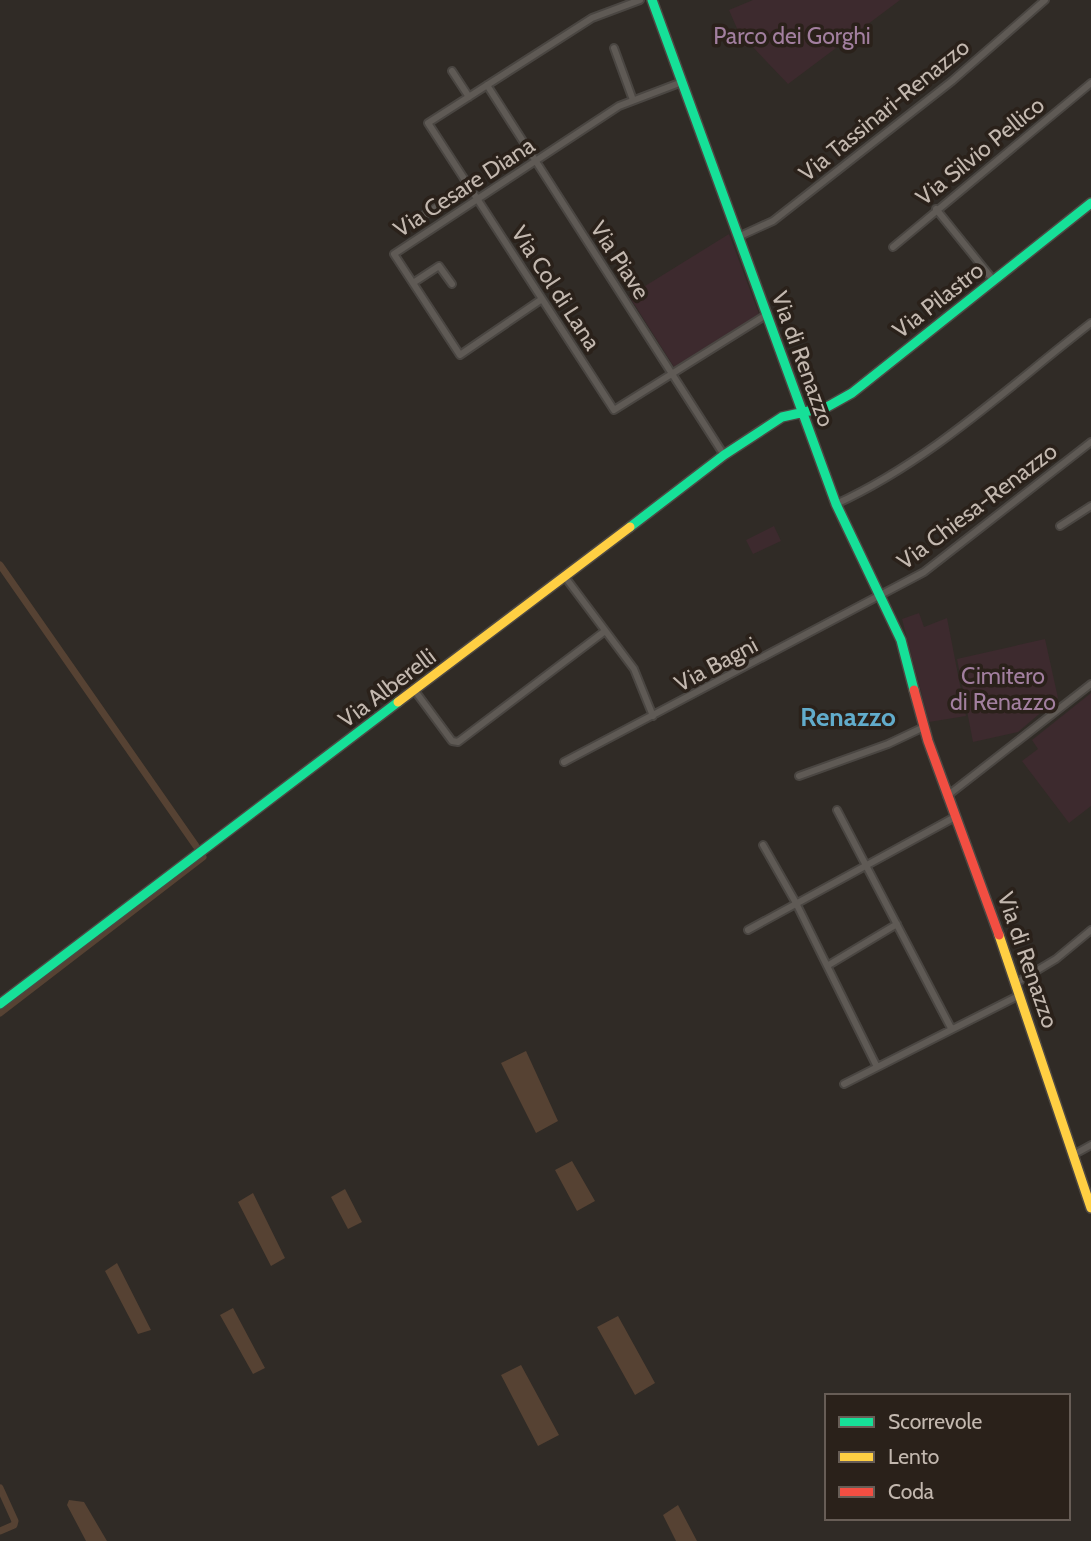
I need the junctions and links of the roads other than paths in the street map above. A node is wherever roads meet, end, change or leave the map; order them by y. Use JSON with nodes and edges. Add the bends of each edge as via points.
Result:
{"nodes":[{"id":1,"x":640,"y":0,"type":"edge"},
{"id":2,"x":652,"y":0,"type":"edge"},
{"id":3,"x":1045,"y":0,"type":"edge"},
{"id":4,"x":614,"y":48,"type":"dead end"},
{"id":5,"x":452,"y":71,"type":"dead end"},
{"id":6,"x":682,"y":82,"type":"junction"},
{"id":7,"x":1091,"y":83,"type":"edge"},
{"id":8,"x":487,"y":85,"type":"junction"},
{"id":9,"x":469,"y":97,"type":"junction"},
{"id":10,"x":633,"y":100,"type":"junction"},
{"id":11,"x":536,"y":161,"type":"junction"},
{"id":12,"x":468,"y":186,"type":"junction"},
{"id":13,"x":477,"y":200,"type":"junction"},
{"id":14,"x":1091,"y":203,"type":"edge"},
{"id":15,"x":936,"y":209,"type":"junction"},
{"id":16,"x":404,"y":229,"type":"dead end"},
{"id":17,"x":738,"y":237,"type":"junction"},
{"id":18,"x":893,"y":247,"type":"dead end"},
{"id":19,"x":994,"y":281,"type":"junction"},
{"id":20,"x":413,"y":283,"type":"junction"},
{"id":21,"x":452,"y":284,"type":"dead end"},
{"id":22,"x":542,"y":299,"type":"junction"},
{"id":23,"x":766,"y":315,"type":"junction"},
{"id":24,"x":1091,"y":323,"type":"edge"},
{"id":25,"x":672,"y":373,"type":"junction"},
{"id":26,"x":802,"y":413,"type":"junction"},
{"id":27,"x":1091,"y":442,"type":"edge"},
{"id":28,"x":724,"y":454,"type":"junction"},
{"id":29,"x":836,"y":504,"type":"junction"},
{"id":30,"x":1091,"y":506,"type":"edge"},
{"id":31,"x":1060,"y":526,"type":"dead end"},
{"id":32,"x":565,"y":577,"type":"junction"},
{"id":33,"x":883,"y":596,"type":"junction"},
{"id":34,"x":605,"y":631,"type":"junction"},
{"id":35,"x":1091,"y":684,"type":"edge"},
{"id":36,"x":415,"y":691,"type":"junction"},
{"id":37,"x":653,"y":716,"type":"junction"},
{"id":38,"x":924,"y":727,"type":"junction"},
{"id":39,"x":564,"y":762,"type":"dead end"},
{"id":40,"x":799,"y":776,"type":"dead end"},
{"id":41,"x":947,"y":796,"type":"junction"},
{"id":42,"x":837,"y":810,"type":"dead end"},
{"id":43,"x":955,"y":817,"type":"junction"},
{"id":44,"x":763,"y":845,"type":"dead end"},
{"id":45,"x":866,"y":864,"type":"junction"},
{"id":46,"x":796,"y":903,"type":"junction"},
{"id":47,"x":897,"y":924,"type":"junction"},
{"id":48,"x":748,"y":930,"type":"dead end"},
{"id":49,"x":1091,"y":930,"type":"edge"},
{"id":50,"x":827,"y":966,"type":"junction"},
{"id":51,"x":1016,"y":983,"type":"junction"},
{"id":52,"x":1020,"y":995,"type":"junction"},
{"id":53,"x":0,"y":1004,"type":"edge"},
{"id":54,"x":951,"y":1028,"type":"junction"},
{"id":55,"x":877,"y":1067,"type":"junction"},
{"id":56,"x":844,"y":1084,"type":"dead end"},
{"id":57,"x":1091,"y":1145,"type":"edge"},
{"id":58,"x":1073,"y":1155,"type":"junction"},
{"id":59,"x":1091,"y":1208,"type":"edge"}],
"edges":[{"from":1,"to":8,"type":"street","via":[[592,18]]},
{"from":2,"to":6,"type":"street","name":"Via di Renazzo"},
{"from":3,"to":17,"type":"street","name":"Via Tassinari-Renazzo","via":[[770,224]]},
{"from":4,"to":10,"type":"street"},
{"from":5,"to":9,"type":"street"},
{"from":6,"to":10,"type":"street","name":"Via Cesare Diana"},
{"from":6,"to":17,"type":"street","name":"Via di Renazzo"},
{"from":7,"to":15,"type":"street","name":"Via Silvio Pellico"},
{"from":8,"to":9,"type":"street"},
{"from":8,"to":11,"type":"street","name":"Via Piave"},
{"from":9,"to":12,"type":"street","name":"Via Col di Lana","via":[[428,123]]},
{"from":10,"to":11,"type":"street","name":"Via Cesare Diana"},
{"from":11,"to":13,"type":"street","name":"Via Cesare Diana"},
{"from":11,"to":25,"type":"street","name":"Via Piave"},
{"from":12,"to":13,"type":"street","name":"Via Col di Lana"},
{"from":12,"to":16,"type":"street"},
{"from":13,"to":20,"type":"street","name":"Via Cesare Diana","via":[[394,254]]},
{"from":13,"to":22,"type":"street","name":"Via Col di Lana"},
{"from":14,"to":19,"type":"street","name":"Via Pilastro"},
{"from":15,"to":18,"type":"street","name":"Via Silvio Pellico"},
{"from":15,"to":19,"type":"street"},
{"from":17,"to":23,"type":"street","name":"Via di Renazzo"},
{"from":19,"to":26,"type":"street","name":"Via Pilastro","via":[[844,398]]},
{"from":20,"to":21,"type":"street","via":[[439,265]]},
{"from":20,"to":22,"type":"street","name":"Via Cesare Diana","via":[[460,355]]},
{"from":22,"to":25,"type":"street","name":"Via Col di Lana","via":[[614,410]]},
{"from":23,"to":25,"type":"street"},
{"from":23,"to":26,"type":"street","name":"Via di Renazzo"},
{"from":24,"to":29,"type":"street","via":[[946,440],[874,487]]},
{"from":25,"to":28,"type":"street","name":"Via Piave"},
{"from":26,"to":28,"type":"street","name":"Via Alberelli","via":[[782,417]]},
{"from":26,"to":29,"type":"street","name":"Via di Renazzo"},
{"from":27,"to":33,"type":"street","name":"Via Chiesa-Renazzo","via":[[924,572]]},
{"from":28,"to":32,"type":"street","name":"Via Alberelli"},
{"from":29,"to":33,"type":"street","name":"Via di Renazzo"},
{"from":30,"to":31,"type":"street"},
{"from":32,"to":34,"type":"street"},
{"from":32,"to":36,"type":"street","name":"Via Alberelli"},
{"from":33,"to":37,"type":"street","name":"Via Bagni"},
{"from":33,"to":38,"type":"street","name":"Via di Renazzo","via":[[901,640]]},
{"from":34,"to":36,"type":"street","via":[[458,742],[452,741]]},
{"from":34,"to":37,"type":"street","via":[[634,669]]},
{"from":35,"to":41,"type":"street"},
{"from":36,"to":53,"type":"street","name":"Via Alberelli"},
{"from":37,"to":39,"type":"street","name":"Via Bagni"},
{"from":38,"to":40,"type":"street"},
{"from":38,"to":41,"type":"street","name":"Via di Renazzo"},
{"from":41,"to":43,"type":"street","name":"Via di Renazzo"},
{"from":42,"to":45,"type":"street"},
{"from":43,"to":45,"type":"street"},
{"from":43,"to":51,"type":"street","name":"Via di Renazzo"},
{"from":44,"to":46,"type":"street"},
{"from":45,"to":46,"type":"street"},
{"from":45,"to":47,"type":"street"},
{"from":46,"to":48,"type":"street"},
{"from":46,"to":50,"type":"street"},
{"from":47,"to":50,"type":"street"},
{"from":47,"to":54,"type":"street"},
{"from":49,"to":51,"type":"street"},
{"from":50,"to":55,"type":"street"},
{"from":51,"to":52,"type":"street","name":"Via di Renazzo"},
{"from":52,"to":54,"type":"street"},
{"from":52,"to":58,"type":"street","name":"Via di Renazzo"},
{"from":54,"to":55,"type":"street"},
{"from":55,"to":56,"type":"street"},
{"from":57,"to":58,"type":"street"},
{"from":58,"to":59,"type":"street","name":"Via di Renazzo"}]}
